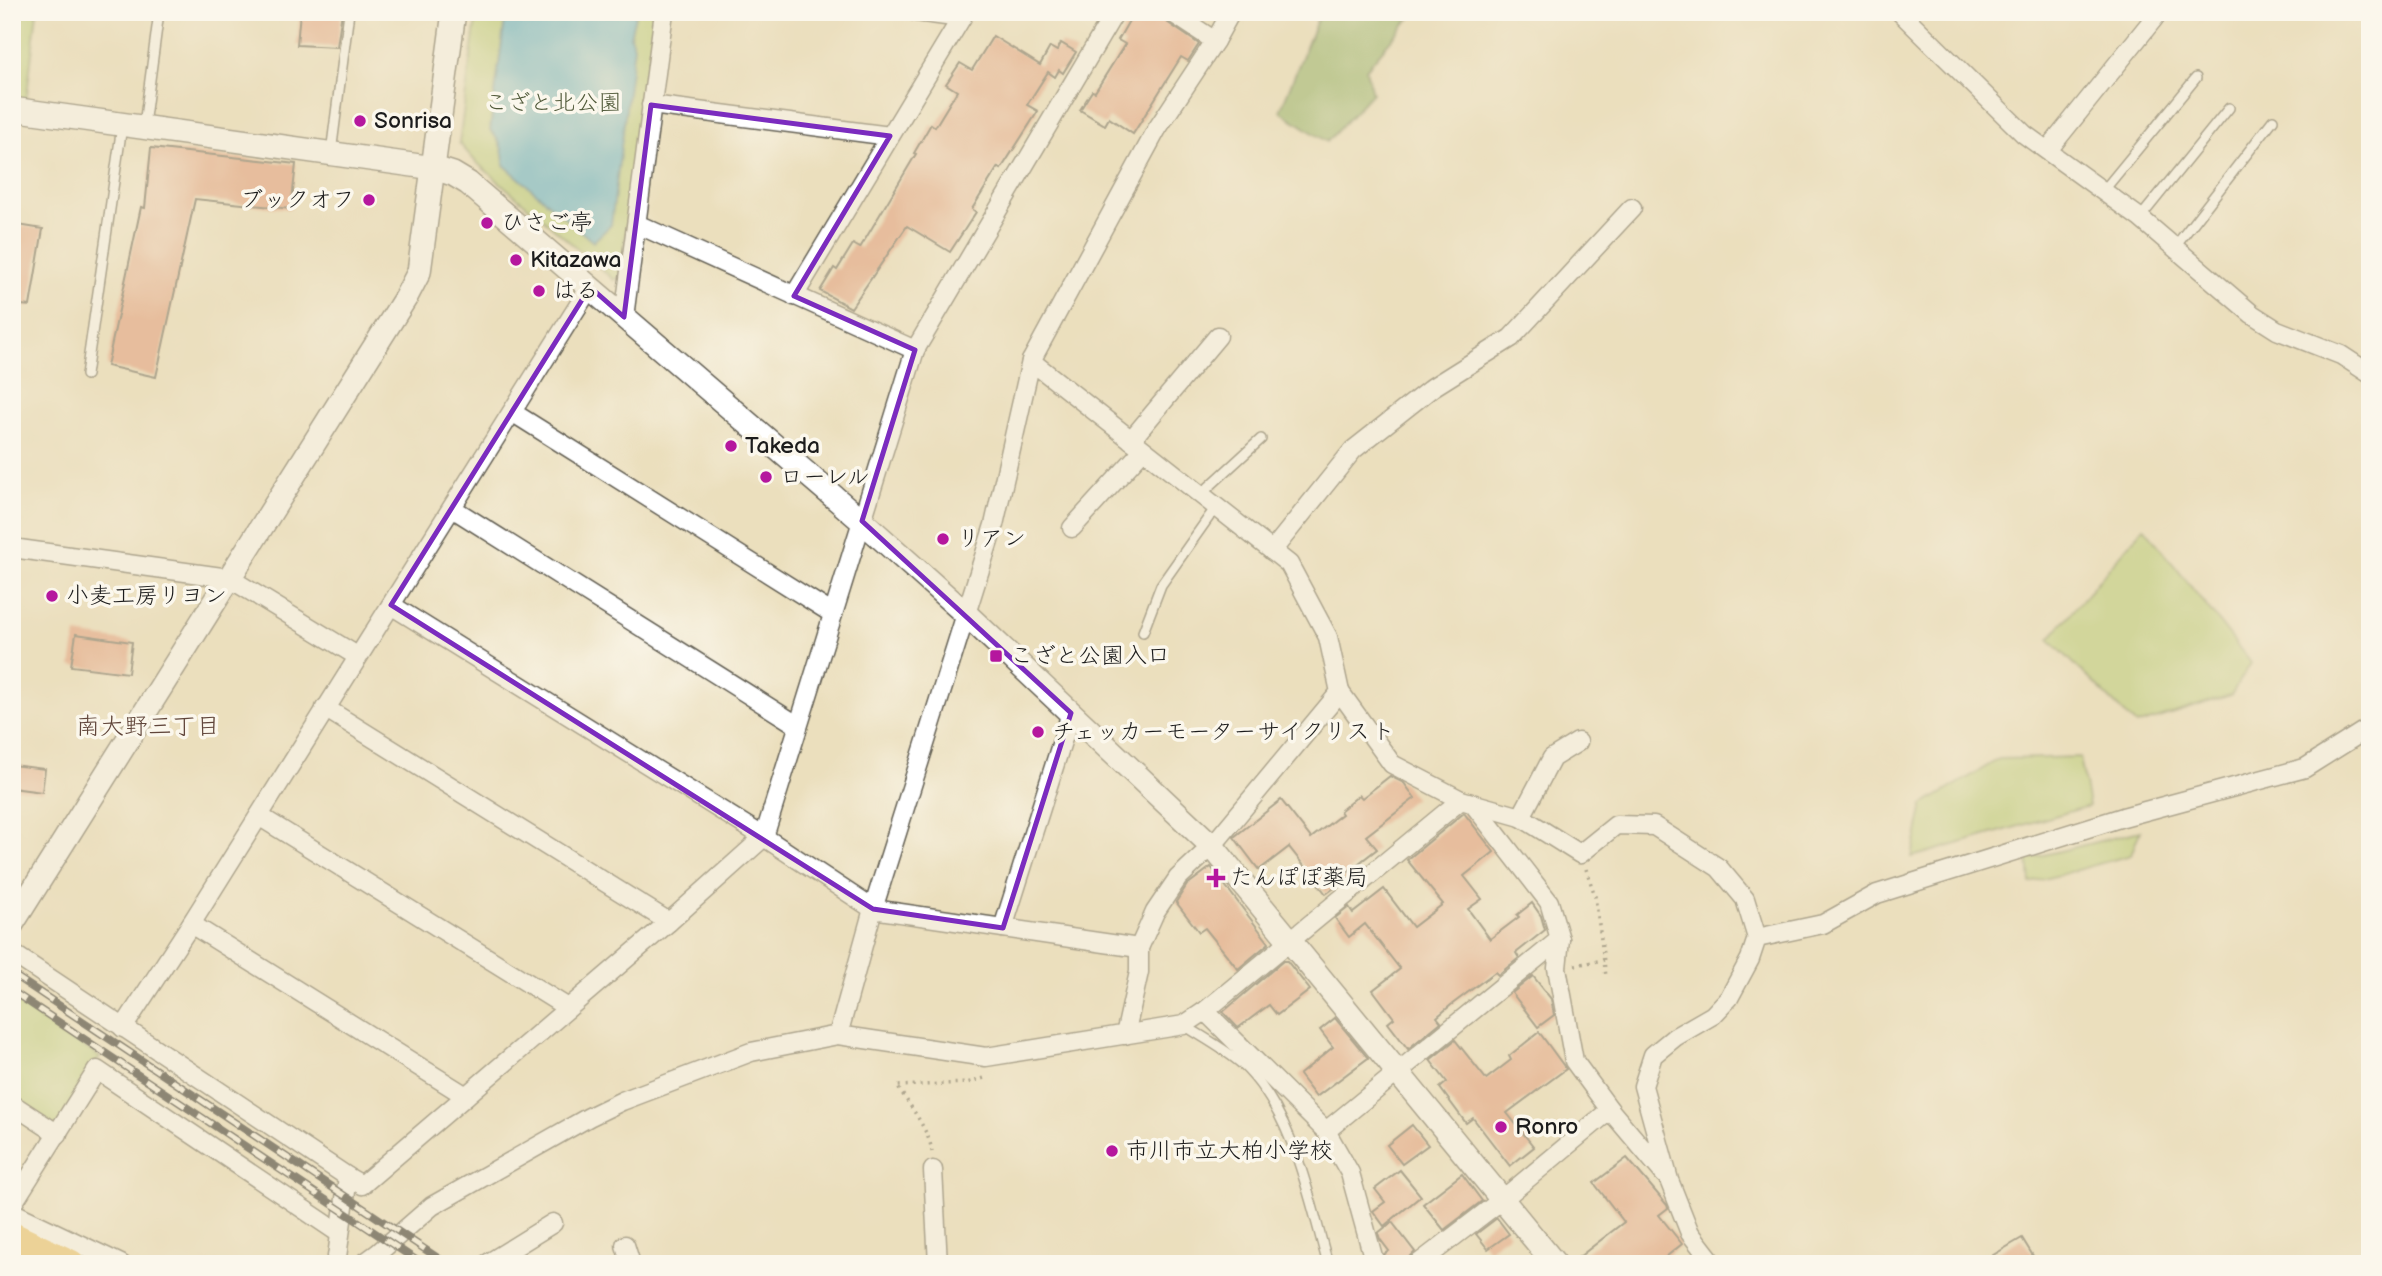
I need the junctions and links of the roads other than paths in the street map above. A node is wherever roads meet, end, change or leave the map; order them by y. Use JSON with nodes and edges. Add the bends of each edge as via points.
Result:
{"nodes":[{"id":1,"x":159,"y":12,"type":"edge"},
{"id":2,"x":349,"y":12,"type":"edge"},
{"id":3,"x":454,"y":12,"type":"edge"},
{"id":4,"x":664,"y":12,"type":"edge"},
{"id":5,"x":916,"y":12,"type":"edge"},
{"id":6,"x":1115,"y":12,"type":"edge"},
{"id":7,"x":1171,"y":12,"type":"edge"},
{"id":8,"x":1231,"y":12,"type":"edge"},
{"id":9,"x":1900,"y":12,"type":"edge"},
{"id":10,"x":2159,"y":12,"type":"edge"},
{"id":11,"x":963,"y":15,"type":"edge"},
{"id":12,"x":1215,"y":41,"type":"junction"},
{"id":13,"x":2196,"y":78,"type":"dead end"},
{"id":14,"x":652,"y":105,"type":"junction"},
{"id":15,"x":2229,"y":108,"type":"dead end"},
{"id":16,"x":12,"y":109,"type":"edge"},
{"id":17,"x":2273,"y":120,"type":"dead end"},
{"id":18,"x":133,"y":126,"type":"junction"},
{"id":19,"x":890,"y":136,"type":"junction"},
{"id":20,"x":2048,"y":150,"type":"junction"},
{"id":21,"x":331,"y":153,"type":"junction"},
{"id":22,"x":434,"y":168,"type":"junction"},
{"id":23,"x":2104,"y":190,"type":"junction"},
{"id":24,"x":1632,"y":208,"type":"dead end"},
{"id":25,"x":2140,"y":218,"type":"junction"},
{"id":26,"x":637,"y":225,"type":"junction"},
{"id":27,"x":2174,"y":247,"type":"junction"},
{"id":28,"x":590,"y":287,"type":"junction"},
{"id":29,"x":794,"y":296,"type":"junction"},
{"id":30,"x":624,"y":317,"type":"junction"},
{"id":31,"x":1218,"y":336,"type":"dead end"},
{"id":32,"x":915,"y":349,"type":"junction"},
{"id":33,"x":1031,"y":361,"type":"junction"},
{"id":34,"x":2370,"y":374,"type":"edge"},
{"id":35,"x":86,"y":375,"type":"dead end"},
{"id":36,"x":512,"y":412,"type":"junction"},
{"id":37,"x":1261,"y":439,"type":"dead end"},
{"id":38,"x":1137,"y":445,"type":"junction"},
{"id":39,"x":1200,"y":495,"type":"junction"},
{"id":40,"x":1216,"y":507,"type":"junction"},
{"id":41,"x":452,"y":508,"type":"junction"},
{"id":42,"x":862,"y":521,"type":"junction"},
{"id":43,"x":1072,"y":528,"type":"dead end"},
{"id":44,"x":12,"y":548,"type":"edge"},
{"id":45,"x":1272,"y":551,"type":"junction"},
{"id":46,"x":229,"y":579,"type":"junction"},
{"id":47,"x":391,"y":605,"type":"junction"},
{"id":48,"x":832,"y":614,"type":"junction"},
{"id":49,"x":967,"y":615,"type":"junction"},
{"id":50,"x":1143,"y":632,"type":"dead end"},
{"id":51,"x":357,"y":656,"type":"junction"},
{"id":52,"x":1340,"y":692,"type":"junction"},
{"id":53,"x":325,"y":708,"type":"junction"},
{"id":54,"x":1071,"y":713,"type":"junction"},
{"id":55,"x":797,"y":725,"type":"junction"},
{"id":56,"x":2370,"y":727,"type":"edge"},
{"id":57,"x":1578,"y":742,"type":"dead end"},
{"id":58,"x":1467,"y":803,"type":"junction"},
{"id":59,"x":259,"y":816,"type":"junction"},
{"id":60,"x":1521,"y":817,"type":"junction"},
{"id":61,"x":764,"y":837,"type":"junction"},
{"id":62,"x":1212,"y":845,"type":"junction"},
{"id":63,"x":873,"y":909,"type":"junction"},
{"id":64,"x":669,"y":922,"type":"junction"},
{"id":65,"x":12,"y":924,"type":"edge"},
{"id":66,"x":191,"y":924,"type":"junction"},
{"id":67,"x":1003,"y":928,"type":"junction"},
{"id":68,"x":1757,"y":938,"type":"junction"},
{"id":69,"x":1560,"y":939,"type":"junction"},
{"id":70,"x":1290,"y":942,"type":"junction"},
{"id":71,"x":1139,"y":948,"type":"junction"},
{"id":72,"x":12,"y":953,"type":"edge"},
{"id":73,"x":568,"y":1008,"type":"junction"},
{"id":74,"x":1205,"y":1011,"type":"junction"},
{"id":75,"x":1184,"y":1025,"type":"junction"},
{"id":76,"x":123,"y":1028,"type":"junction"},
{"id":77,"x":838,"y":1035,"type":"junction"},
{"id":78,"x":1125,"y":1035,"type":"junction"},
{"id":79,"x":1396,"y":1072,"type":"junction"},
{"id":80,"x":466,"y":1096,"type":"junction"},
{"id":81,"x":12,"y":1104,"type":"edge"},
{"id":82,"x":1610,"y":1110,"type":"junction"},
{"id":83,"x":1326,"y":1131,"type":"junction"},
{"id":84,"x":58,"y":1134,"type":"junction"},
{"id":85,"x":933,"y":1170,"type":"road end"},
{"id":86,"x":348,"y":1177,"type":"junction"},
{"id":87,"x":1669,"y":1180,"type":"junction"},
{"id":88,"x":1503,"y":1199,"type":"junction"},
{"id":89,"x":12,"y":1205,"type":"edge"},
{"id":90,"x":12,"y":1212,"type":"edge"},
{"id":91,"x":554,"y":1223,"type":"dead end"},
{"id":92,"x":339,"y":1233,"type":"junction"},
{"id":93,"x":12,"y":1236,"type":"edge"},
{"id":94,"x":1698,"y":1244,"type":"junction"},
{"id":95,"x":625,"y":1245,"type":"dead end"},
{"id":96,"x":71,"y":1264,"type":"edge"},
{"id":97,"x":121,"y":1264,"type":"edge"},
{"id":98,"x":336,"y":1264,"type":"edge"},
{"id":99,"x":363,"y":1264,"type":"edge"},
{"id":100,"x":487,"y":1264,"type":"edge"},
{"id":101,"x":631,"y":1264,"type":"edge"},
{"id":102,"x":939,"y":1264,"type":"edge"},
{"id":103,"x":1328,"y":1264,"type":"edge"},
{"id":104,"x":1375,"y":1264,"type":"edge"},
{"id":105,"x":1418,"y":1264,"type":"edge"},
{"id":106,"x":1555,"y":1264,"type":"edge"},
{"id":107,"x":1696,"y":1264,"type":"edge"},
{"id":108,"x":1714,"y":1264,"type":"edge"}],
"edges":[{"from":1,"to":18,"type":"lane"},
{"from":2,"to":21,"type":"lane"},
{"from":3,"to":22,"type":"street"},
{"from":4,"to":14,"type":"street"},
{"from":5,"to":11,"type":"street"},
{"from":6,"to":32,"type":"street"},
{"from":7,"to":12,"type":"street"},
{"from":8,"to":12,"type":"street"},
{"from":9,"to":20,"type":"street","via":[[2024,134]]},
{"from":10,"to":20,"type":"street"},
{"from":11,"to":19,"type":"street"},
{"from":12,"to":33,"type":"street","via":[[1157,129]]},
{"from":13,"to":23,"type":"lane"},
{"from":14,"to":19,"type":"street"},
{"from":14,"to":26,"type":"street"},
{"from":15,"to":25,"type":"lane"},
{"from":16,"to":18,"type":"street"},
{"from":17,"to":27,"type":"lane"},
{"from":18,"to":21,"type":"street"},
{"from":18,"to":35,"type":"lane"},
{"from":19,"to":29,"type":"street"},
{"from":20,"to":23,"type":"street"},
{"from":21,"to":22,"type":"street"},
{"from":22,"to":28,"type":"street","via":[[468,183]]},
{"from":22,"to":46,"type":"street","via":[[419,272]]},
{"from":23,"to":25,"type":"street"},
{"from":24,"to":45,"type":"street","via":[[1511,338],[1433,387],[1353,450]]},
{"from":25,"to":27,"type":"street"},
{"from":26,"to":29,"type":"street"},
{"from":26,"to":30,"type":"street"},
{"from":27,"to":34,"type":"street","via":[[2252,314],[2277,330],[2341,355]]},
{"from":28,"to":30,"type":"street"},
{"from":28,"to":36,"type":"street"},
{"from":29,"to":32,"type":"street"},
{"from":30,"to":42,"type":"street"},
{"from":31,"to":38,"type":"street"},
{"from":32,"to":42,"type":"street"},
{"from":33,"to":38,"type":"street"},
{"from":33,"to":49,"type":"street","via":[[994,525]]},
{"from":36,"to":41,"type":"street"},
{"from":36,"to":48,"type":"street"},
{"from":37,"to":39,"type":"lane"},
{"from":38,"to":39,"type":"street"},
{"from":38,"to":43,"type":"street"},
{"from":39,"to":40,"type":"street"},
{"from":40,"to":45,"type":"street"},
{"from":40,"to":50,"type":"lane","via":[[1161,584]]},
{"from":41,"to":47,"type":"street"},
{"from":41,"to":55,"type":"street"},
{"from":42,"to":48,"type":"street"},
{"from":42,"to":49,"type":"street"},
{"from":44,"to":46,"type":"street"},
{"from":45,"to":52,"type":"street","via":[[1289,564],[1328,637]]},
{"from":46,"to":51,"type":"street"},
{"from":46,"to":65,"type":"street"},
{"from":47,"to":51,"type":"street"},
{"from":47,"to":61,"type":"street"},
{"from":48,"to":55,"type":"street"},
{"from":49,"to":54,"type":"street"},
{"from":49,"to":63,"type":"street"},
{"from":51,"to":53,"type":"street"},
{"from":52,"to":58,"type":"street","via":[[1392,764]]},
{"from":52,"to":62,"type":"street"},
{"from":53,"to":59,"type":"street"},
{"from":53,"to":64,"type":"street"},
{"from":54,"to":62,"type":"street"},
{"from":54,"to":67,"type":"street"},
{"from":55,"to":61,"type":"street"},
{"from":56,"to":68,"type":"street","via":[[2305,768],[2123,817],[1877,894],[1823,924]]},
{"from":57,"to":60,"type":"street","via":[[1552,758]]},
{"from":58,"to":60,"type":"street"},
{"from":58,"to":69,"type":"street","via":[[1549,902]]},
{"from":58,"to":70,"type":"street"},
{"from":59,"to":66,"type":"street"},
{"from":59,"to":73,"type":"street"},
{"from":60,"to":68,"type":"street","via":[[1580,854],[1616,825],[1654,826],[1718,868],[1745,899]]},
{"from":61,"to":63,"type":"street"},
{"from":61,"to":64,"type":"street"},
{"from":62,"to":70,"type":"street"},
{"from":62,"to":71,"type":"street","via":[[1178,878],[1155,912]]},
{"from":63,"to":67,"type":"street"},
{"from":63,"to":77,"type":"street"},
{"from":64,"to":73,"type":"street"},
{"from":66,"to":76,"type":"street"},
{"from":66,"to":80,"type":"street"},
{"from":67,"to":71,"type":"street"},
{"from":68,"to":87,"type":"street","via":[[1729,998],[1653,1055],[1643,1086]]},
{"from":69,"to":79,"type":"street"},
{"from":69,"to":82,"type":"street","via":[[1558,968],[1574,1061]]},
{"from":70,"to":74,"type":"street"},
{"from":70,"to":79,"type":"street"},
{"from":71,"to":78,"type":"street","via":[[1139,972]]},
{"from":72,"to":76,"type":"street"},
{"from":73,"to":80,"type":"street"},
{"from":74,"to":75,"type":"street"},
{"from":74,"to":83,"type":"street"},
{"from":75,"to":78,"type":"street"},
{"from":75,"to":103,"type":"lane","via":[[1241,1063],[1284,1122]]},
{"from":76,"to":86,"type":"street"},
{"from":77,"to":78,"type":"street","via":[[986,1057]]},
{"from":77,"to":99,"type":"street","via":[[751,1052],[622,1101],[432,1206]]},
{"from":79,"to":83,"type":"street"},
{"from":79,"to":88,"type":"street"},
{"from":80,"to":86,"type":"street","via":[[362,1185]]},
{"from":81,"to":84,"type":"street"},
{"from":82,"to":87,"type":"street"},
{"from":82,"to":88,"type":"street"},
{"from":83,"to":104,"type":"street","via":[[1350,1173]]},
{"from":84,"to":89,"type":"street"},
{"from":84,"to":92,"type":"street","via":[[97,1070]]},
{"from":85,"to":102,"type":"street"},
{"from":86,"to":92,"type":"street"},
{"from":87,"to":94,"type":"street"},
{"from":88,"to":105,"type":"street"},
{"from":88,"to":106,"type":"street"},
{"from":90,"to":97,"type":"street"},
{"from":91,"to":100,"type":"street"},
{"from":92,"to":98,"type":"street"},
{"from":93,"to":96,"type":"main road"},
{"from":94,"to":107,"type":"street"},
{"from":94,"to":108,"type":"street"},
{"from":95,"to":101,"type":"street"}]}
